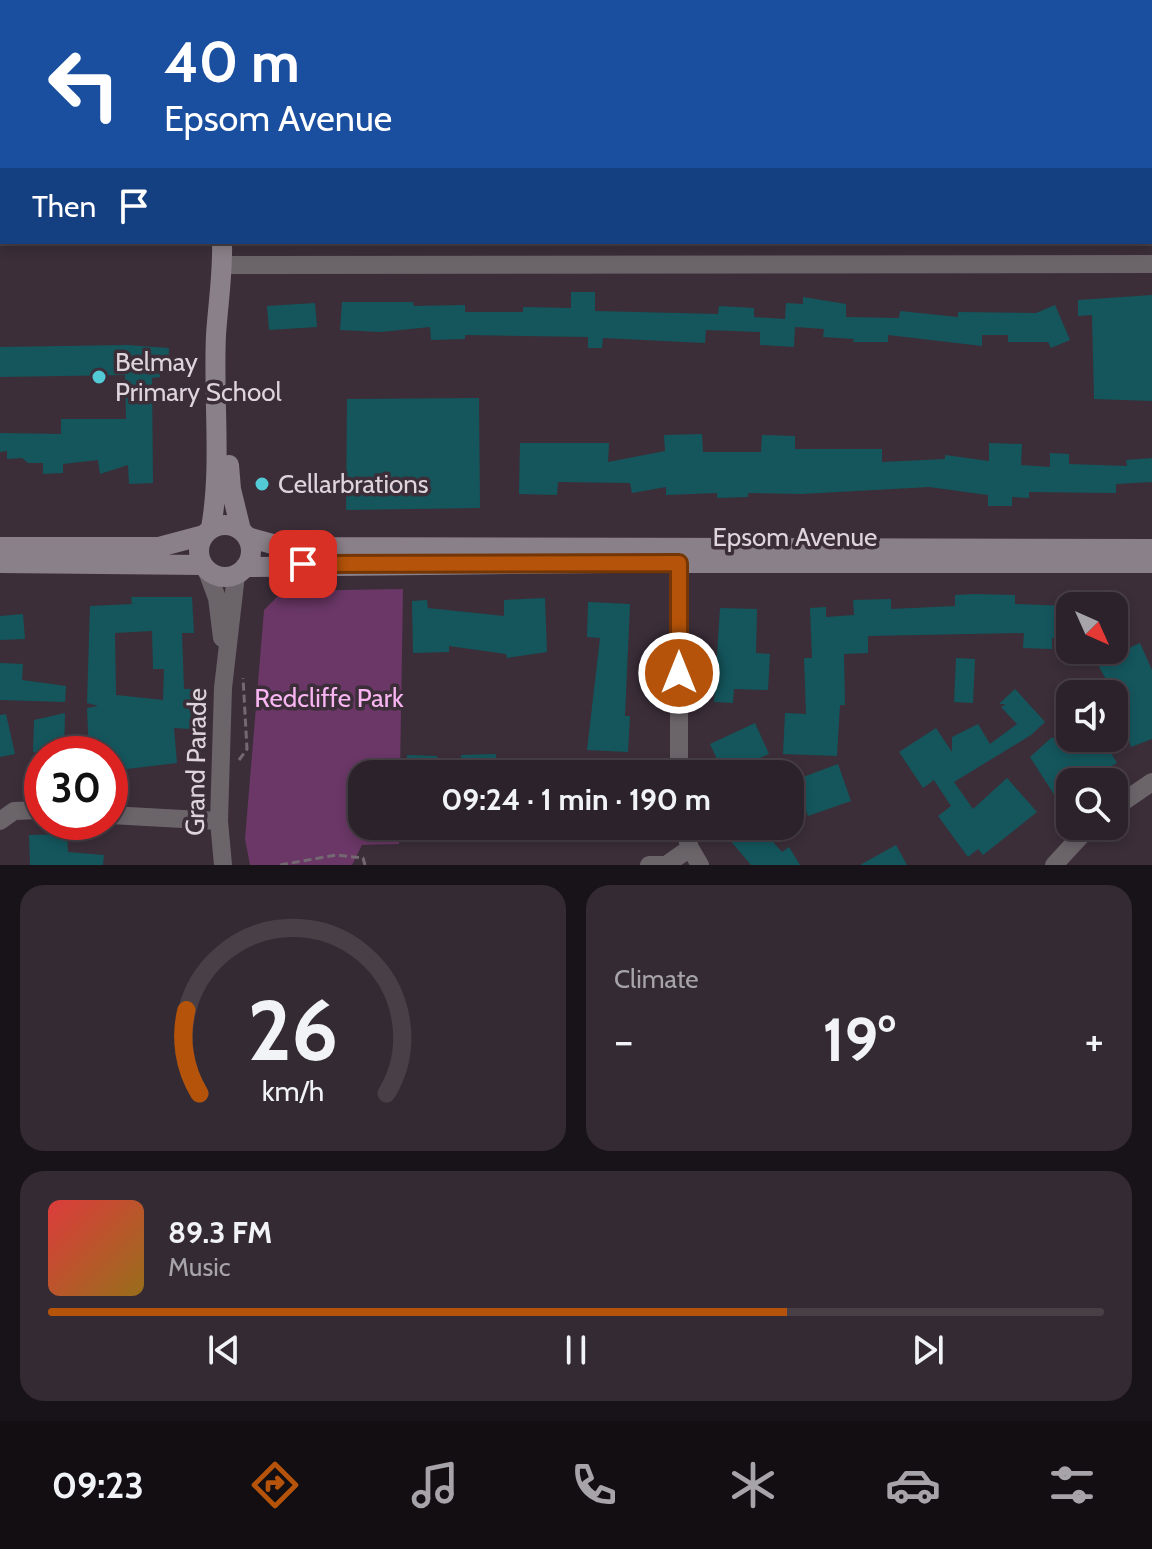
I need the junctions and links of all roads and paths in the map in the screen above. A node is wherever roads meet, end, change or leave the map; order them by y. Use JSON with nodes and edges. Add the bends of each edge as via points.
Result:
{"nodes":[{"id":1,"x":222,"y":244,"type":"edge"},
{"id":2,"x":1152,"y":264,"type":"edge"},
{"id":3,"x":222,"y":273,"type":"junction"},
{"id":4,"x":208,"y":532,"type":"junction"},
{"id":5,"x":244,"y":534,"type":"junction"},
{"id":6,"x":0,"y":547,"type":"edge"},
{"id":7,"x":1152,"y":549,"type":"edge"},
{"id":8,"x":679,"y":554,"type":"junction"},
{"id":9,"x":0,"y":563,"type":"edge"},
{"id":10,"x":1152,"y":563,"type":"edge"},
{"id":11,"x":205,"y":568,"type":"junction"},
{"id":12,"x":241,"y":571,"type":"junction"},
{"id":13,"x":224,"y":660,"type":"junction"},
{"id":14,"x":243,"y":674,"type":"dead end"},
{"id":15,"x":679,"y":760,"type":"edge"},
{"id":16,"x":236,"y":764,"type":"dead end"},
{"id":17,"x":1152,"y":782,"type":"edge"},
{"id":18,"x":1128,"y":798,"type":"edge"},
{"id":19,"x":24,"y":811,"type":"edge"},
{"id":20,"x":128,"y":816,"type":"edge"},
{"id":21,"x":0,"y":821,"type":"edge"},
{"id":22,"x":219,"y":821,"type":"junction"},
{"id":23,"x":687,"y":840,"type":"edge"},
{"id":24,"x":1077,"y":840,"type":"edge"},
{"id":25,"x":690,"y":848,"type":"junction"},
{"id":26,"x":223,"y":865,"type":"edge"},
{"id":27,"x":280,"y":865,"type":"edge"},
{"id":28,"x":365,"y":865,"type":"edge"},
{"id":29,"x":649,"y":865,"type":"edge"},
{"id":30,"x":700,"y":865,"type":"edge"},
{"id":31,"x":1054,"y":865,"type":"edge"}],
"edges":[{"from":1,"to":3,"type":"street"},
{"from":2,"to":3,"type":"street"},
{"from":3,"to":4,"type":"street","via":[[216,334],[217,497]]},
{"from":3,"to":5,"type":"street","via":[[230,335],[229,479]]},
{"from":4,"to":5,"type":"street","via":[[226,525]]},
{"from":4,"to":6,"type":"street","via":[[159,547]]},
{"from":4,"to":11,"type":"street","via":[[198,553]]},
{"from":5,"to":8,"type":"street","name":"Epsom Avenue","via":[[283,547]]},
{"from":5,"to":12,"type":"street","via":[[251,553]]},
{"from":7,"to":8,"type":"street","name":"Epsom Avenue"},
{"from":8,"to":10,"type":"street","name":"Epsom Avenue"},
{"from":8,"to":12,"type":"street","name":"Epsom Avenue"},
{"from":8,"to":15,"type":"street"},
{"from":9,"to":11,"type":"street"},
{"from":11,"to":12,"type":"street","via":[[218,577]]},
{"from":11,"to":13,"type":"street","name":"Grand Parade","via":[[217,598]]},
{"from":12,"to":13,"type":"street","name":"Grand Parade"},
{"from":13,"to":22,"type":"street","name":"Grand Parade"},
{"from":14,"to":16,"type":"path","via":[[247,749]]},
{"from":17,"to":18,"type":"street"},
{"from":19,"to":21,"type":"street"},
{"from":20,"to":22,"type":"street"},
{"from":22,"to":26,"type":"street","name":"Grand Parade"},
{"from":23,"to":25,"type":"street"},
{"from":24,"to":31,"type":"street"},
{"from":25,"to":29,"type":"street","via":[[666,865]]},
{"from":25,"to":30,"type":"street"},
{"from":27,"to":28,"type":"path","via":[[336,855],[363,858]]}]}
